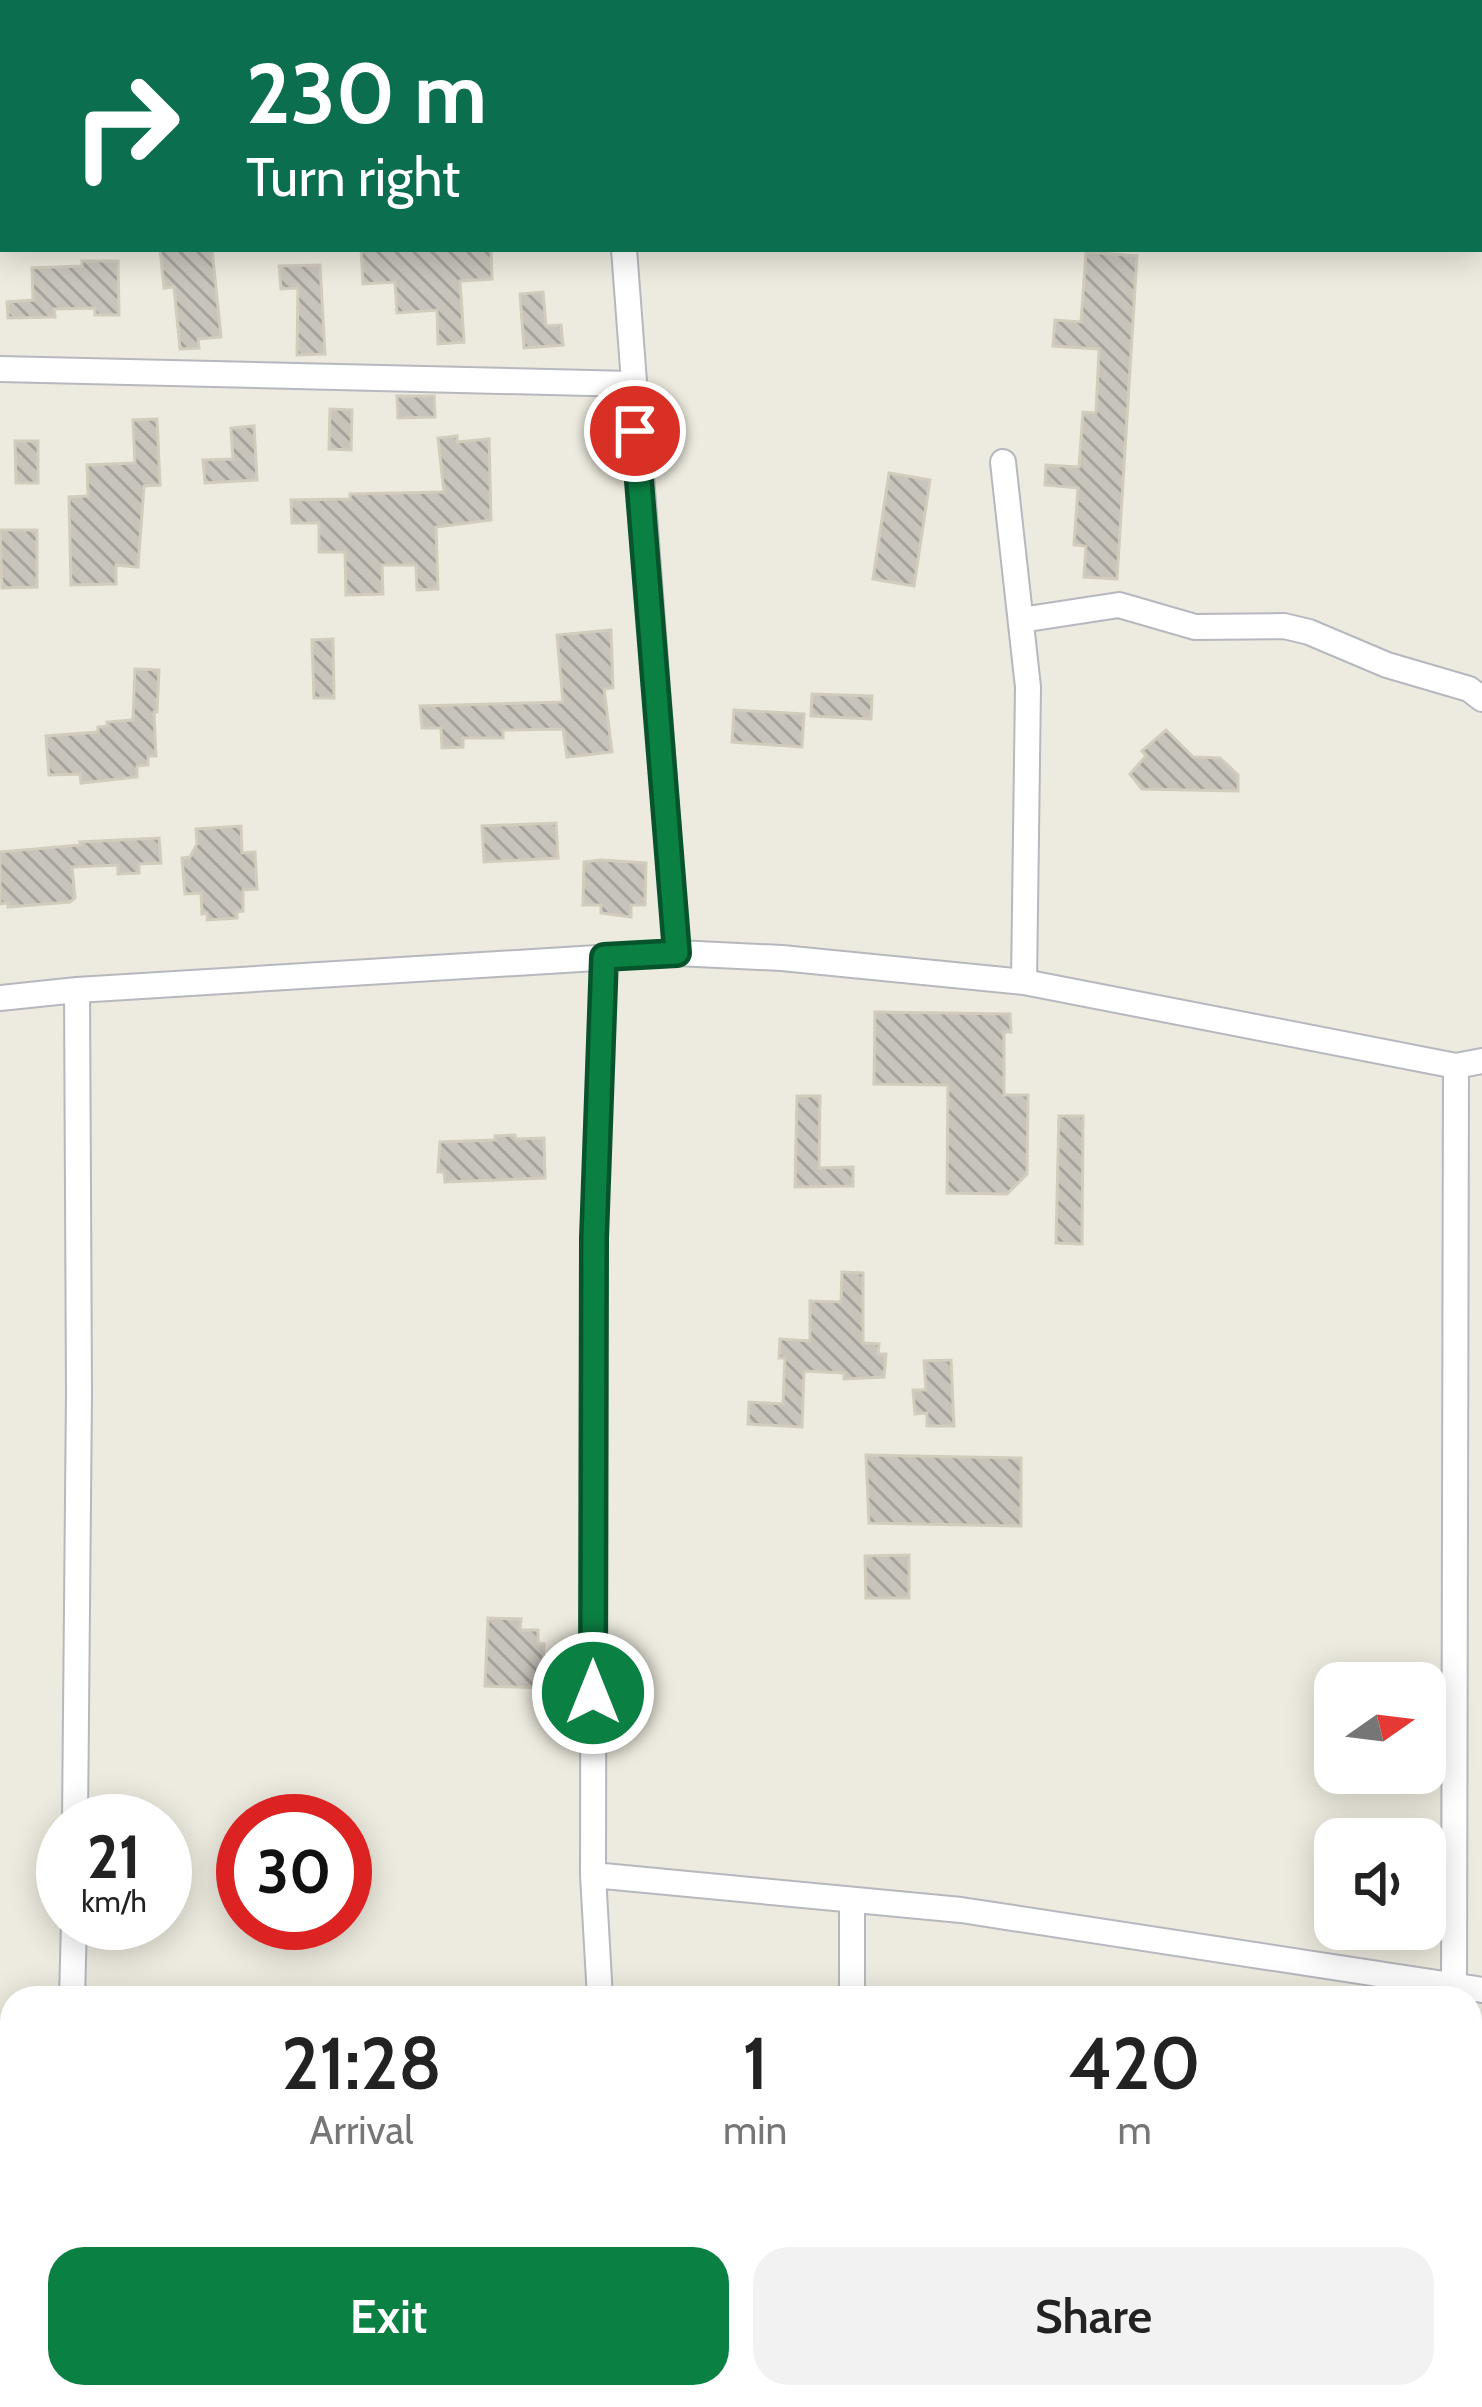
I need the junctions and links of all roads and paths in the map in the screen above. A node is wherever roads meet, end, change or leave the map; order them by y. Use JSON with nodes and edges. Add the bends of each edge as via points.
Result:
{"nodes":[{"id":1,"x":624,"y":252,"type":"edge"},
{"id":2,"x":0,"y":369,"type":"edge"},
{"id":3,"x":631,"y":384,"type":"junction"},
{"id":4,"x":1003,"y":462,"type":"dead end"},
{"id":5,"x":1021,"y":620,"type":"junction"},
{"id":6,"x":1482,"y":699,"type":"edge"},
{"id":7,"x":677,"y":953,"type":"junction"},
{"id":8,"x":604,"y":957,"type":"junction"},
{"id":9,"x":1024,"y":982,"type":"junction"},
{"id":10,"x":76,"y":990,"type":"junction"},
{"id":11,"x":0,"y":998,"type":"edge"},
{"id":12,"x":1482,"y":1061,"type":"edge"},
{"id":13,"x":1456,"y":1066,"type":"junction"},
{"id":14,"x":75,"y":1794,"type":"edge"},
{"id":15,"x":593,"y":1875,"type":"junction"},
{"id":16,"x":852,"y":1900,"type":"junction"},
{"id":17,"x":73,"y":1950,"type":"edge"},
{"id":18,"x":72,"y":1986,"type":"edge"},
{"id":19,"x":599,"y":1986,"type":"edge"},
{"id":20,"x":852,"y":1986,"type":"edge"},
{"id":21,"x":1442,"y":1986,"type":"edge"},
{"id":22,"x":1454,"y":1986,"type":"edge"}],
"edges":[{"from":1,"to":3,"type":"street"},
{"from":2,"to":3,"type":"street"},
{"from":3,"to":7,"type":"street"},
{"from":4,"to":5,"type":"street"},
{"from":5,"to":6,"type":"street","via":[[1119,605],[1196,627],[1284,626]]},
{"from":5,"to":9,"type":"street","via":[[1028,687]]},
{"from":7,"to":8,"type":"street"},
{"from":7,"to":9,"type":"street"},
{"from":8,"to":10,"type":"street"},
{"from":8,"to":15,"type":"street","via":[[594,1238]]},
{"from":9,"to":13,"type":"street"},
{"from":10,"to":11,"type":"street"},
{"from":10,"to":14,"type":"street"},
{"from":12,"to":13,"type":"street"},
{"from":13,"to":22,"type":"street"},
{"from":15,"to":16,"type":"street"},
{"from":15,"to":19,"type":"street"},
{"from":16,"to":20,"type":"street"},
{"from":16,"to":21,"type":"street"},
{"from":17,"to":18,"type":"street"}]}
